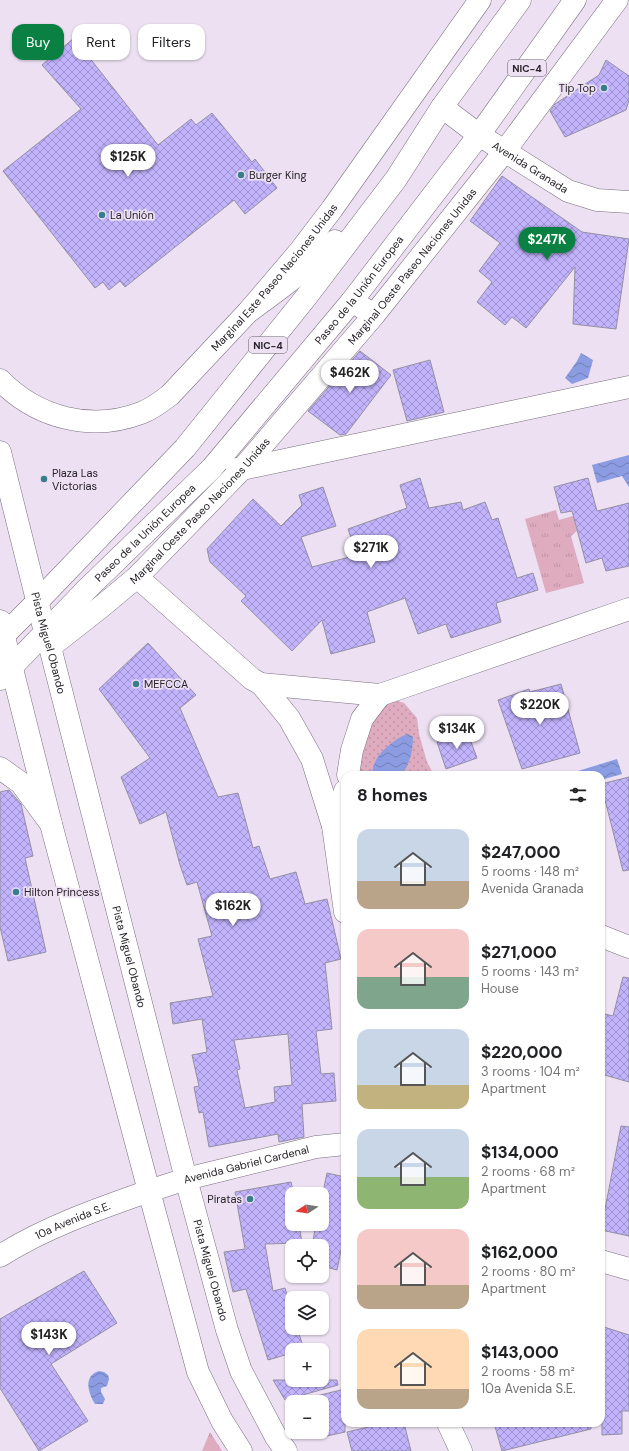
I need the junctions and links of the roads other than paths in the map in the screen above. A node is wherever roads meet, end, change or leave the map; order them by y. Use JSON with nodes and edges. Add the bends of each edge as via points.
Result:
{"nodes":[{"id":1,"x":480,"y":0,"type":"edge"},
{"id":2,"x":520,"y":0,"type":"edge"},
{"id":3,"x":575,"y":0,"type":"edge"},
{"id":4,"x":617,"y":0,"type":"edge"},
{"id":5,"x":442,"y":107,"type":"junction"},
{"id":6,"x":479,"y":135,"type":"junction"},
{"id":7,"x":504,"y":152,"type":"junction"},
{"id":8,"x":396,"y":179,"type":"junction"},
{"id":9,"x":629,"y":202,"type":"edge"},
{"id":10,"x":352,"y":301,"type":"junction"},
{"id":11,"x":248,"y":312,"type":"junction"},
{"id":12,"x":374,"y":315,"type":"junction"},
{"id":13,"x":0,"y":380,"type":"edge"},
{"id":14,"x":629,"y":387,"type":"edge"},
{"id":15,"x":0,"y":452,"type":"edge"},
{"id":16,"x":212,"y":468,"type":"junction"},
{"id":17,"x":242,"y":469,"type":"junction"},
{"id":18,"x":137,"y":577,"type":"junction"},
{"id":19,"x":37,"y":602,"type":"junction"},
{"id":20,"x":628,"y":612,"type":"edge"},
{"id":21,"x":1,"y":632,"type":"edge"},
{"id":22,"x":47,"y":639,"type":"junction"},
{"id":23,"x":6,"y":673,"type":"edge"},
{"id":24,"x":261,"y":684,"type":"junction"},
{"id":25,"x":380,"y":695,"type":"junction"},
{"id":26,"x":0,"y":768,"type":"edge"},
{"id":27,"x":349,"y":771,"type":"edge"},
{"id":28,"x":341,"y":803,"type":"edge"},
{"id":29,"x":51,"y":824,"type":"junction"},
{"id":30,"x":333,"y":826,"type":"junction"},
{"id":31,"x":341,"y":883,"type":"edge"},
{"id":32,"x":605,"y":938,"type":"edge"},
{"id":33,"x":629,"y":947,"type":"edge"},
{"id":34,"x":341,"y":1144,"type":"edge"},
{"id":35,"x":186,"y":1179,"type":"junction"},
{"id":36,"x":148,"y":1191,"type":"junction"},
{"id":37,"x":0,"y":1256,"type":"edge"},
{"id":38,"x":605,"y":1262,"type":"edge"},
{"id":39,"x":629,"y":1269,"type":"edge"},
{"id":40,"x":450,"y":1427,"type":"edge"},
{"id":41,"x":241,"y":1451,"type":"edge"},
{"id":42,"x":286,"y":1451,"type":"edge"},
{"id":43,"x":461,"y":1451,"type":"edge"}],
"edges":[{"from":1,"to":11,"type":"main road","name":"Marginal Este Paseo Naciones Unidas","via":[[332,209]]},
{"from":2,"to":5,"type":"main road","number":"NIC-4"},
{"from":3,"to":6,"type":"main road","name":"Paseo de la Unión Europea","number":"NIC-4"},
{"from":4,"to":7,"type":"main road","name":"Marginal Oeste Paseo Naciones Unidas"},
{"from":5,"to":6,"type":"main road","name":"Avenida Granada"},
{"from":5,"to":8,"type":"main road","number":"NIC-4"},
{"from":6,"to":7,"type":"main road","name":"Avenida Granada"},
{"from":6,"to":10,"type":"main road","name":"Paseo de la Unión Europea","number":"NIC-4"},
{"from":7,"to":9,"type":"main road","name":"Avenida Granada","via":[[568,191],[597,200]]},
{"from":7,"to":12,"type":"main road","name":"Marginal Oeste Paseo Naciones Unidas"},
{"from":8,"to":11,"type":"main road","via":[[321,256]]},
{"from":8,"to":19,"type":"main road","number":"NIC-4","via":[[308,296],[185,448]]},
{"from":10,"to":12,"type":"main road"},
{"from":10,"to":16,"type":"main road","name":"Paseo de la Unión Europea","number":"NIC-4"},
{"from":11,"to":13,"type":"main road","name":"Marginal Este Paseo Naciones Unidas","via":[[170,395],[141,413],[101,422],[68,419],[53,415],[26,401]]},
{"from":12,"to":17,"type":"main road","name":"Marginal Oeste Paseo Naciones Unidas"},
{"from":14,"to":17,"type":"main road"},
{"from":15,"to":19,"type":"main road","name":"Pista Miguel Obando"},
{"from":16,"to":17,"type":"main road"},
{"from":16,"to":22,"type":"main road","name":"Paseo de la Unión Europea","number":"NIC-4"},
{"from":17,"to":18,"type":"main road","name":"Marginal Oeste Paseo Naciones Unidas"},
{"from":18,"to":22,"type":"main road","name":"Marginal Oeste Paseo Naciones Unidas","via":[[101,607]]},
{"from":18,"to":24,"type":"main road","via":[[252,679]]},
{"from":19,"to":21,"type":"main road","number":"NIC-4"},
{"from":19,"to":22,"type":"main road","name":"Pista Miguel Obando"},
{"from":20,"to":25,"type":"main road"},
{"from":21,"to":23,"type":"main road"},
{"from":22,"to":23,"type":"main road","name":"Paseo de la Unión Europea","number":"NIC-4"},
{"from":22,"to":35,"type":"main road","name":"Pista Miguel Obando"},
{"from":23,"to":29,"type":"main road"},
{"from":24,"to":25,"type":"main road"},
{"from":24,"to":30,"type":"main road","via":[[289,718],[312,759]]},
{"from":25,"to":27,"type":"main road","via":[[362,719]]},
{"from":26,"to":29,"type":"main road","via":[[21,783]]},
{"from":28,"to":30,"type":"main road"},
{"from":29,"to":36,"type":"main road"},
{"from":30,"to":31,"type":"main road"},
{"from":32,"to":33,"type":"main road"},
{"from":34,"to":35,"type":"main road","name":"Avenida Gabriel Cardenal","via":[[316,1147]]},
{"from":35,"to":36,"type":"main road","name":"Avenida Gabriel Cardenal"},
{"from":35,"to":42,"type":"main road","name":"Pista Miguel Obando","via":[[227,1330],[241,1371]]},
{"from":36,"to":37,"type":"main road","name":"10a Avenida S.E.","via":[[99,1208]]},
{"from":36,"to":41,"type":"main road","via":[[198,1372],[222,1421]]},
{"from":38,"to":39,"type":"main road"},
{"from":40,"to":43,"type":"main road"}]}
